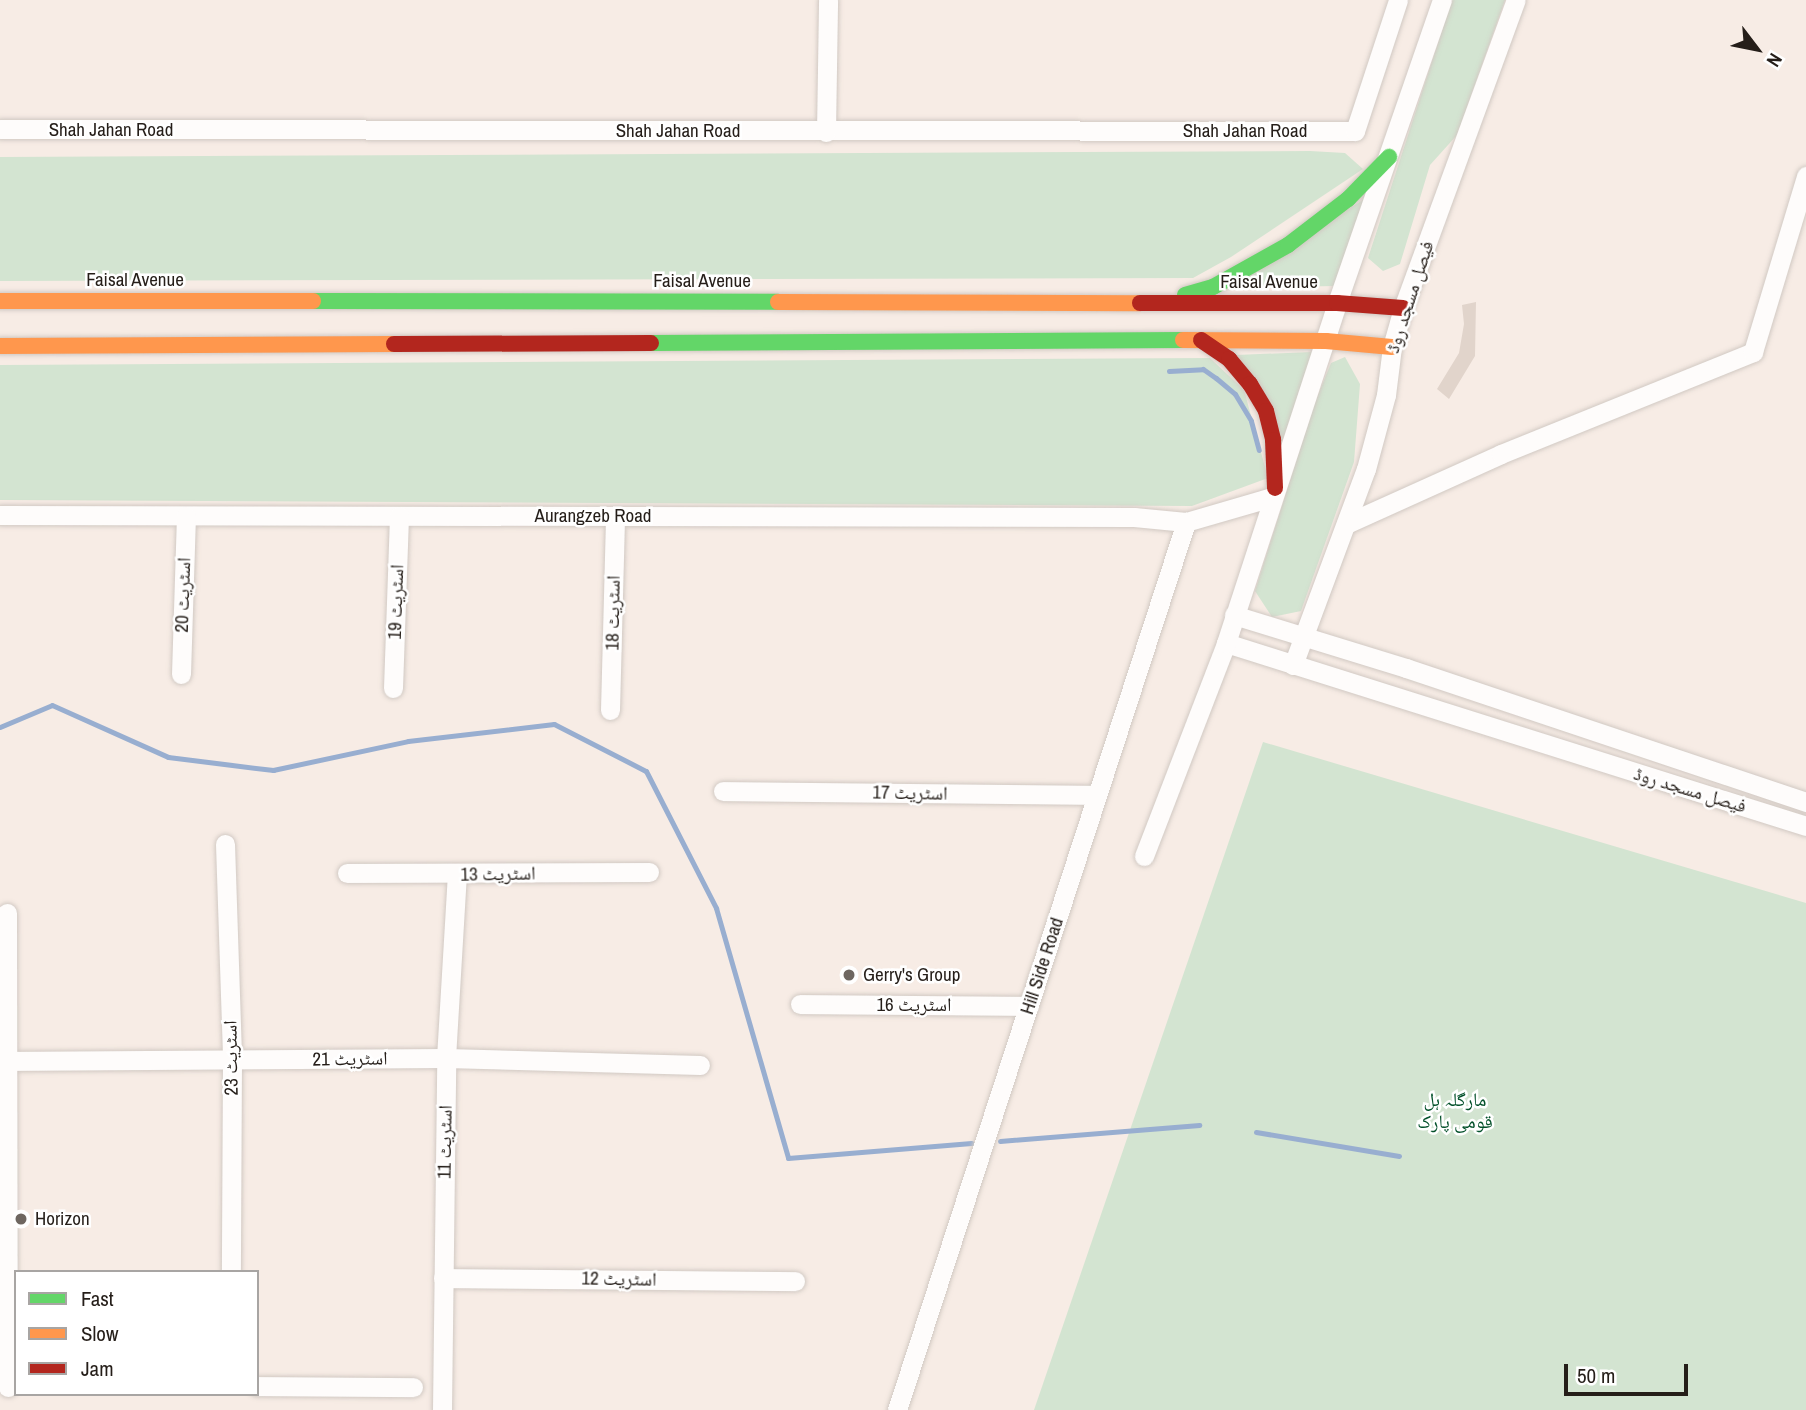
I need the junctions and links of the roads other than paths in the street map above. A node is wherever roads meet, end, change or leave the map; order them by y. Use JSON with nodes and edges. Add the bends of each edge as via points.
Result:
{"nodes":[{"id":1,"x":828,"y":0,"type":"edge"},
{"id":2,"x":1398,"y":0,"type":"edge"},
{"id":3,"x":1442,"y":0,"type":"edge"},
{"id":4,"x":1516,"y":0,"type":"edge"},
{"id":5,"x":0,"y":129,"type":"edge"},
{"id":6,"x":826,"y":132,"type":"junction"},
{"id":7,"x":1389,"y":157,"type":"junction"},
{"id":8,"x":1806,"y":176,"type":"edge"},
{"id":9,"x":0,"y":301,"type":"edge"},
{"id":10,"x":1160,"y":303,"type":"junction"},
{"id":11,"x":1337,"y":303,"type":"junction"},
{"id":12,"x":1403,"y":309,"type":"junction"},
{"id":13,"x":1201,"y":340,"type":"junction"},
{"id":14,"x":1326,"y":341,"type":"junction"},
{"id":15,"x":0,"y":346,"type":"edge"},
{"id":16,"x":1392,"y":347,"type":"junction"},
{"id":17,"x":1274,"y":492,"type":"junction"},
{"id":18,"x":0,"y":515,"type":"edge"},
{"id":19,"x":186,"y":516,"type":"junction"},
{"id":20,"x":399,"y":516,"type":"junction"},
{"id":21,"x":615,"y":516,"type":"junction"},
{"id":22,"x":1186,"y":522,"type":"junction"},
{"id":23,"x":1346,"y":524,"type":"junction"},
{"id":24,"x":1234,"y":615,"type":"junction"},
{"id":25,"x":1304,"y":637,"type":"junction"},
{"id":26,"x":1226,"y":643,"type":"junction"},
{"id":27,"x":1293,"y":665,"type":"junction"},
{"id":28,"x":181,"y":674,"type":"dead end"},
{"id":29,"x":393,"y":688,"type":"dead end"},
{"id":30,"x":610,"y":710,"type":"dead end"},
{"id":31,"x":723,"y":791,"type":"dead end"},
{"id":32,"x":1097,"y":795,"type":"junction"},
{"id":33,"x":1806,"y":802,"type":"edge"},
{"id":34,"x":1806,"y":827,"type":"edge"},
{"id":35,"x":225,"y":844,"type":"dead end"},
{"id":36,"x":1144,"y":856,"type":"dead end"},
{"id":37,"x":649,"y":872,"type":"dead end"},
{"id":38,"x":347,"y":873,"type":"dead end"},
{"id":39,"x":457,"y":875,"type":"junction"},
{"id":40,"x":7,"y":912,"type":"dead end"},
{"id":41,"x":800,"y":1004,"type":"dead end"},
{"id":42,"x":1029,"y":1006,"type":"junction"},
{"id":43,"x":446,"y":1058,"type":"junction"},
{"id":44,"x":232,"y":1060,"type":"junction"},
{"id":45,"x":5,"y":1061,"type":"edge"},
{"id":46,"x":700,"y":1065,"type":"dead end"},
{"id":47,"x":231,"y":1270,"type":"edge"},
{"id":48,"x":443,"y":1278,"type":"junction"},
{"id":49,"x":795,"y":1281,"type":"dead end"},
{"id":50,"x":259,"y":1386,"type":"edge"},
{"id":51,"x":8,"y":1387,"type":"edge"},
{"id":52,"x":413,"y":1387,"type":"dead end"},
{"id":53,"x":442,"y":1410,"type":"edge"},
{"id":54,"x":897,"y":1410,"type":"edge"}],
"edges":[{"from":1,"to":6,"type":"street"},
{"from":2,"to":6,"type":"street","name":"Shah Jahan Road","via":[[1355,131]]},
{"from":3,"to":7,"type":"street"},
{"from":4,"to":12,"type":"street","name":"فیصل مسجد روڈ"},
{"from":5,"to":6,"type":"street","name":"Shah Jahan Road"},
{"from":7,"to":10,"type":"main road","via":[[1348,200],[1288,245],[1213,287]]},
{"from":7,"to":11,"type":"street"},
{"from":8,"to":23,"type":"street","via":[[1752,352],[1501,454]]},
{"from":9,"to":10,"type":"main road","name":"Faisal Avenue"},
{"from":10,"to":11,"type":"main road","name":"Faisal Avenue"},
{"from":11,"to":12,"type":"main road","name":"Faisal Avenue"},
{"from":11,"to":14,"type":"street"},
{"from":12,"to":16,"type":"street","name":"فیصل مسجد روڈ"},
{"from":13,"to":14,"type":"main road"},
{"from":13,"to":15,"type":"main road"},
{"from":13,"to":17,"type":"main road","via":[[1229,359],[1266,411],[1273,440]]},
{"from":14,"to":16,"type":"main road"},
{"from":14,"to":17,"type":"street"},
{"from":16,"to":23,"type":"street","name":"فیصل مسجد روڈ","via":[[1386,395]]},
{"from":17,"to":22,"type":"street"},
{"from":17,"to":24,"type":"street"},
{"from":18,"to":19,"type":"street","name":"Aurangzeb Road"},
{"from":19,"to":20,"type":"street","name":"Aurangzeb Road"},
{"from":19,"to":28,"type":"street","name":"اسٹریٹ 20"},
{"from":20,"to":21,"type":"street","name":"Aurangzeb Road"},
{"from":20,"to":29,"type":"street","name":"اسٹریٹ 19"},
{"from":21,"to":22,"type":"street","name":"Aurangzeb Road","via":[[1162,517]]},
{"from":21,"to":30,"type":"street","name":"اسٹریٹ 18"},
{"from":22,"to":32,"type":"street","name":"Hill Side Road"},
{"from":23,"to":25,"type":"street","name":"فیصل مسجد روڈ"},
{"from":24,"to":25,"type":"street","name":"فیصل مسجد روڈ"},
{"from":24,"to":26,"type":"street"},
{"from":25,"to":27,"type":"street","name":"فیصل مسجد روڈ"},
{"from":25,"to":33,"type":"street","name":"فیصل مسجد روڈ"},
{"from":26,"to":27,"type":"street","name":"فیصل مسجد روڈ"},
{"from":26,"to":36,"type":"street"},
{"from":27,"to":34,"type":"street","name":"فیصل مسجد روڈ"},
{"from":31,"to":32,"type":"street","name":"اسٹریٹ 17"},
{"from":32,"to":42,"type":"street","name":"Hill Side Road"},
{"from":35,"to":44,"type":"street","name":"اسٹریٹ 23"},
{"from":37,"to":39,"type":"street","name":"اسٹریٹ 13"},
{"from":38,"to":39,"type":"street","name":"اسٹریٹ 13"},
{"from":39,"to":43,"type":"street","name":"اسٹریٹ 11"},
{"from":40,"to":45,"type":"street"},
{"from":41,"to":42,"type":"street","name":"اسٹریٹ 16"},
{"from":42,"to":54,"type":"street","name":"Hill Side Road"},
{"from":43,"to":44,"type":"street","name":"اسٹریٹ 21"},
{"from":43,"to":46,"type":"street","name":"اسٹریٹ 21"},
{"from":43,"to":48,"type":"street","name":"اسٹریٹ 11"},
{"from":44,"to":45,"type":"street","name":"اسٹریٹ 21"},
{"from":44,"to":47,"type":"street","name":"اسٹریٹ 23"},
{"from":45,"to":51,"type":"street"},
{"from":48,"to":49,"type":"street","name":"اسٹریٹ 12"},
{"from":48,"to":53,"type":"street","name":"اسٹریٹ 11"},
{"from":50,"to":52,"type":"street"}]}
